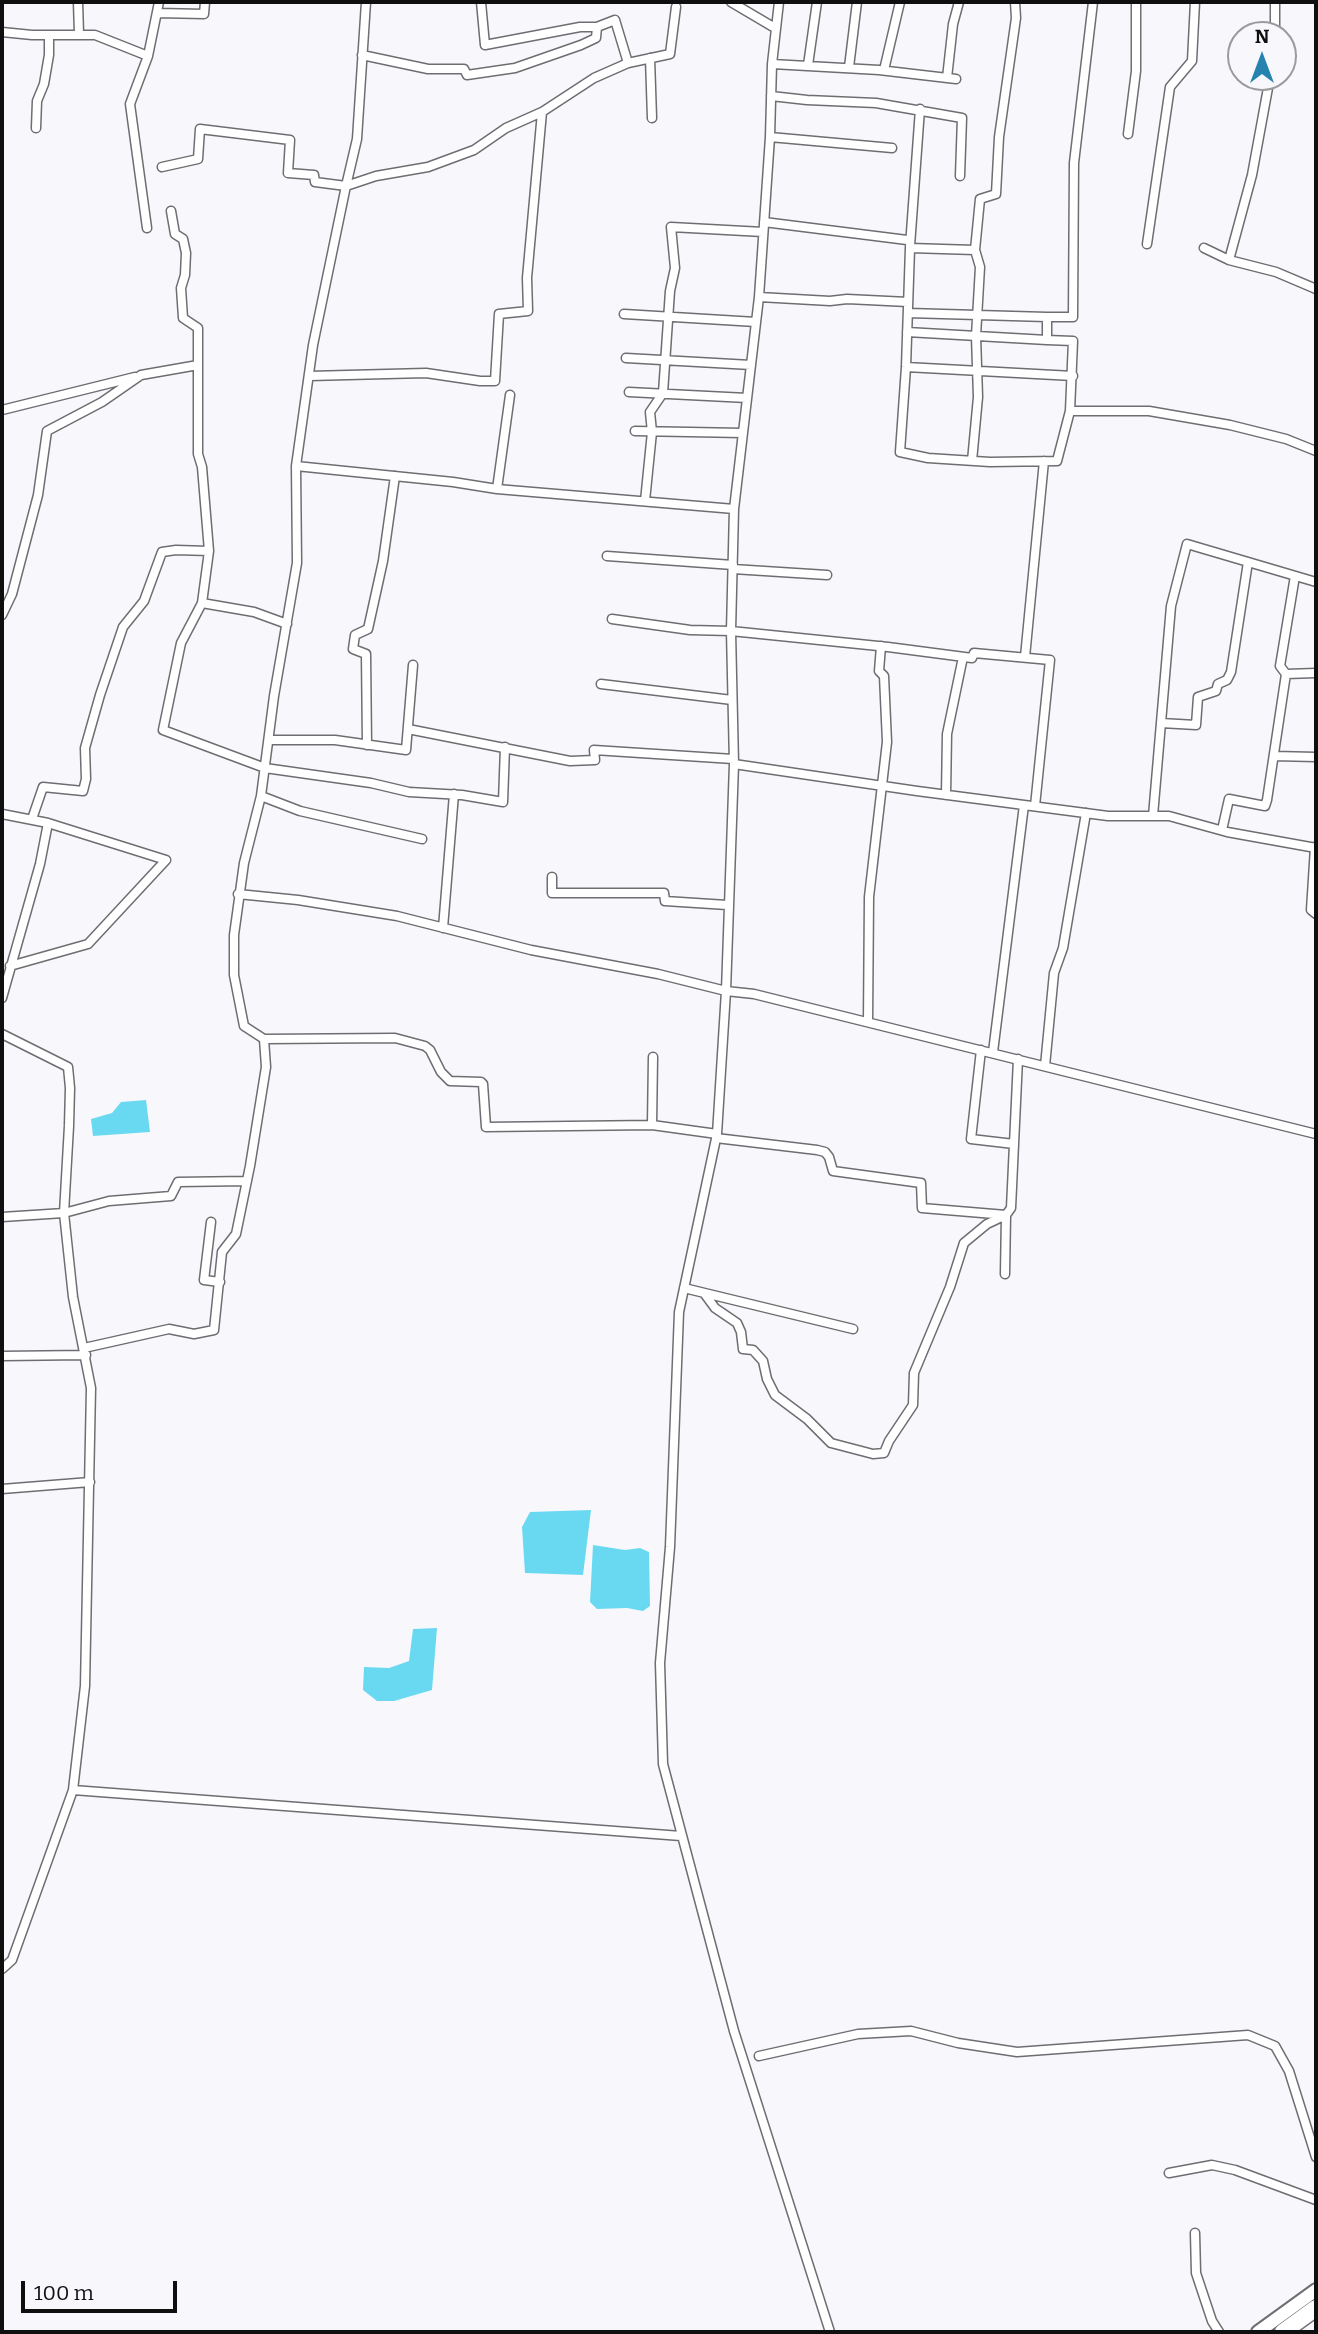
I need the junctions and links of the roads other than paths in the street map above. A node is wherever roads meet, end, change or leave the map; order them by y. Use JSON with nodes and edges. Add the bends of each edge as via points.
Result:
{"nodes":[{"id":1,"x":78,"y":2,"type":"edge"},
{"id":2,"x":159,"y":2,"type":"edge"},
{"id":3,"x":205,"y":2,"type":"edge"},
{"id":4,"x":366,"y":2,"type":"edge"},
{"id":5,"x":481,"y":2,"type":"edge"},
{"id":6,"x":731,"y":2,"type":"edge"},
{"id":7,"x":779,"y":2,"type":"edge"},
{"id":8,"x":817,"y":2,"type":"edge"},
{"id":9,"x":858,"y":2,"type":"edge"},
{"id":10,"x":900,"y":2,"type":"edge"},
{"id":11,"x":959,"y":2,"type":"edge"},
{"id":12,"x":1016,"y":2,"type":"edge"},
{"id":13,"x":1093,"y":2,"type":"edge"},
{"id":14,"x":1136,"y":2,"type":"edge"},
{"id":15,"x":1195,"y":2,"type":"edge"},
{"id":16,"x":1275,"y":2,"type":"edge"},
{"id":17,"x":676,"y":7,"type":"dead end"},
{"id":18,"x":158,"y":13,"type":"junction"},
{"id":19,"x":1275,"y":21,"type":"edge"},
{"id":20,"x":597,"y":27,"type":"junction"},
{"id":21,"x":775,"y":28,"type":"junction"},
{"id":22,"x":2,"y":32,"type":"edge"},
{"id":23,"x":79,"y":34,"type":"junction"},
{"id":24,"x":50,"y":35,"type":"junction"},
{"id":25,"x":362,"y":55,"type":"junction"},
{"id":26,"x":148,"y":56,"type":"junction"},
{"id":27,"x":650,"y":58,"type":"junction"},
{"id":28,"x":628,"y":63,"type":"junction"},
{"id":29,"x":772,"y":64,"type":"junction"},
{"id":30,"x":808,"y":65,"type":"junction"},
{"id":31,"x":849,"y":67,"type":"junction"},
{"id":32,"x":884,"y":70,"type":"junction"},
{"id":33,"x":1267,"y":91,"type":"edge"},
{"id":34,"x":771,"y":96,"type":"junction"},
{"id":35,"x":920,"y":109,"type":"junction"},
{"id":36,"x":542,"y":111,"type":"junction"},
{"id":37,"x":652,"y":118,"type":"dead end"},
{"id":38,"x":36,"y":128,"type":"dead end"},
{"id":39,"x":1128,"y":134,"type":"dead end"},
{"id":40,"x":770,"y":137,"type":"junction"},
{"id":41,"x":892,"y":148,"type":"dead end"},
{"id":42,"x":162,"y":167,"type":"dead end"},
{"id":43,"x":960,"y":176,"type":"dead end"},
{"id":44,"x":346,"y":186,"type":"junction"},
{"id":45,"x":171,"y":211,"type":"dead end"},
{"id":46,"x":764,"y":222,"type":"junction"},
{"id":47,"x":147,"y":228,"type":"dead end"},
{"id":48,"x":763,"y":232,"type":"junction"},
{"id":49,"x":908,"y":244,"type":"junction"},
{"id":50,"x":1147,"y":244,"type":"dead end"},
{"id":51,"x":1204,"y":248,"type":"dead end"},
{"id":52,"x":975,"y":250,"type":"junction"},
{"id":53,"x":1228,"y":260,"type":"junction"},
{"id":54,"x":1316,"y":286,"type":"edge"},
{"id":55,"x":759,"y":297,"type":"junction"},
{"id":56,"x":908,"y":302,"type":"junction"},
{"id":57,"x":908,"y":313,"type":"junction"},
{"id":58,"x":624,"y":314,"type":"dead end"},
{"id":59,"x":976,"y":315,"type":"junction"},
{"id":60,"x":668,"y":316,"type":"junction"},
{"id":61,"x":1047,"y":317,"type":"junction"},
{"id":62,"x":756,"y":322,"type":"junction"},
{"id":63,"x":907,"y":332,"type":"junction"},
{"id":64,"x":976,"y":336,"type":"junction"},
{"id":65,"x":1047,"y":340,"type":"junction"},
{"id":66,"x":626,"y":358,"type":"dead end"},
{"id":67,"x":666,"y":359,"type":"junction"},
{"id":68,"x":198,"y":365,"type":"junction"},
{"id":69,"x":751,"y":365,"type":"junction"},
{"id":70,"x":906,"y":367,"type":"junction"},
{"id":71,"x":976,"y":371,"type":"junction"},
{"id":72,"x":141,"y":375,"type":"junction"},
{"id":73,"x":309,"y":376,"type":"junction"},
{"id":74,"x":1073,"y":376,"type":"junction"},
{"id":75,"x":629,"y":392,"type":"dead end"},
{"id":76,"x":663,"y":393,"type":"junction"},
{"id":77,"x":510,"y":396,"type":"dead end"},
{"id":78,"x":747,"y":398,"type":"junction"},
{"id":79,"x":2,"y":410,"type":"edge"},
{"id":80,"x":1070,"y":411,"type":"junction"},
{"id":81,"x":635,"y":431,"type":"dead end"},
{"id":82,"x":652,"y":432,"type":"junction"},
{"id":83,"x":743,"y":433,"type":"junction"},
{"id":84,"x":1316,"y":451,"type":"edge"},
{"id":85,"x":972,"y":460,"type":"junction"},
{"id":86,"x":1044,"y":461,"type":"junction"},
{"id":87,"x":296,"y":466,"type":"junction"},
{"id":88,"x":395,"y":476,"type":"junction"},
{"id":89,"x":497,"y":489,"type":"junction"},
{"id":90,"x":645,"y":501,"type":"junction"},
{"id":91,"x":734,"y":509,"type":"junction"},
{"id":92,"x":209,"y":551,"type":"junction"},
{"id":93,"x":607,"y":556,"type":"dead end"},
{"id":94,"x":1248,"y":562,"type":"junction"},
{"id":95,"x":733,"y":567,"type":"junction"},
{"id":96,"x":827,"y":575,"type":"dead end"},
{"id":97,"x":1295,"y":576,"type":"junction"},
{"id":98,"x":1316,"y":582,"type":"edge"},
{"id":99,"x":202,"y":603,"type":"junction"},
{"id":100,"x":2,"y":615,"type":"edge"},
{"id":101,"x":612,"y":619,"type":"dead end"},
{"id":102,"x":287,"y":624,"type":"junction"},
{"id":103,"x":731,"y":631,"type":"junction"},
{"id":104,"x":881,"y":646,"type":"junction"},
{"id":105,"x":963,"y":657,"type":"junction"},
{"id":106,"x":1025,"y":657,"type":"junction"},
{"id":107,"x":413,"y":665,"type":"dead end"},
{"id":108,"x":1316,"y":673,"type":"edge"},
{"id":109,"x":1286,"y":674,"type":"junction"},
{"id":110,"x":601,"y":684,"type":"dead end"},
{"id":111,"x":732,"y":700,"type":"junction"},
{"id":112,"x":1161,"y":723,"type":"junction"},
{"id":113,"x":408,"y":729,"type":"junction"},
{"id":114,"x":269,"y":740,"type":"junction"},
{"id":115,"x":367,"y":745,"type":"junction"},
{"id":116,"x":505,"y":747,"type":"junction"},
{"id":117,"x":1274,"y":756,"type":"junction"},
{"id":118,"x":1316,"y":757,"type":"edge"},
{"id":119,"x":734,"y":761,"type":"junction"},
{"id":120,"x":265,"y":768,"type":"junction"},
{"id":121,"x":881,"y":786,"type":"junction"},
{"id":122,"x":454,"y":794,"type":"junction"},
{"id":123,"x":946,"y":795,"type":"junction"},
{"id":124,"x":261,"y":796,"type":"junction"},
{"id":125,"x":1024,"y":805,"type":"junction"},
{"id":126,"x":1035,"y":806,"type":"junction"},
{"id":127,"x":1086,"y":813,"type":"junction"},
{"id":128,"x":2,"y":814,"type":"edge"},
{"id":129,"x":1153,"y":816,"type":"junction"},
{"id":130,"x":32,"y":819,"type":"junction"},
{"id":131,"x":48,"y":823,"type":"junction"},
{"id":132,"x":1222,"y":830,"type":"junction"},
{"id":133,"x":422,"y":839,"type":"dead end"},
{"id":134,"x":1316,"y":848,"type":"edge"},
{"id":135,"x":552,"y":877,"type":"dead end"},
{"id":136,"x":238,"y":894,"type":"junction"},
{"id":137,"x":727,"y":905,"type":"junction"},
{"id":138,"x":1316,"y":915,"type":"edge"},
{"id":139,"x":443,"y":928,"type":"junction"},
{"id":140,"x":10,"y":966,"type":"junction"},
{"id":141,"x":726,"y":991,"type":"junction"},
{"id":142,"x":2,"y":998,"type":"edge"},
{"id":143,"x":868,"y":1023,"type":"junction"},
{"id":144,"x":2,"y":1034,"type":"edge"},
{"id":145,"x":264,"y":1040,"type":"junction"},
{"id":146,"x":981,"y":1049,"type":"junction"},
{"id":147,"x":993,"y":1052,"type":"junction"},
{"id":148,"x":653,"y":1057,"type":"dead end"},
{"id":149,"x":1018,"y":1059,"type":"junction"},
{"id":150,"x":1045,"y":1066,"type":"junction"},
{"id":151,"x":652,"y":1125,"type":"junction"},
{"id":152,"x":1316,"y":1134,"type":"edge"},
{"id":153,"x":717,"y":1136,"type":"junction"},
{"id":154,"x":1014,"y":1144,"type":"junction"},
{"id":155,"x":247,"y":1181,"type":"junction"},
{"id":156,"x":64,"y":1213,"type":"junction"},
{"id":157,"x":1006,"y":1215,"type":"junction"},
{"id":158,"x":2,"y":1217,"type":"edge"},
{"id":159,"x":211,"y":1222,"type":"dead end"},
{"id":160,"x":1005,"y":1274,"type":"dead end"},
{"id":161,"x":220,"y":1282,"type":"junction"},
{"id":162,"x":684,"y":1288,"type":"junction"},
{"id":163,"x":704,"y":1293,"type":"junction"},
{"id":164,"x":853,"y":1329,"type":"dead end"},
{"id":165,"x":85,"y":1351,"type":"junction"},
{"id":166,"x":2,"y":1356,"type":"edge"},
{"id":167,"x":90,"y":1482,"type":"junction"},
{"id":168,"x":2,"y":1489,"type":"edge"},
{"id":169,"x":73,"y":1790,"type":"junction"},
{"id":170,"x":681,"y":1836,"type":"junction"},
{"id":171,"x":2,"y":1952,"type":"edge"},
{"id":172,"x":12,"y":1959,"type":"junction"},
{"id":173,"x":2,"y":1969,"type":"edge"},
{"id":174,"x":759,"y":2056,"type":"dead end"},
{"id":175,"x":1316,"y":2157,"type":"edge"},
{"id":176,"x":1169,"y":2173,"type":"dead end"},
{"id":177,"x":1316,"y":2200,"type":"edge"},
{"id":178,"x":1195,"y":2233,"type":"dead end"},
{"id":179,"x":1316,"y":2290,"type":"edge"},
{"id":180,"x":1316,"y":2308,"type":"edge"},
{"id":181,"x":830,"y":2332,"type":"edge"},
{"id":182,"x":1219,"y":2332,"type":"edge"},
{"id":183,"x":1258,"y":2332,"type":"edge"},
{"id":184,"x":1283,"y":2332,"type":"edge"}],
"edges":[{"from":1,"to":23,"type":"street"},
{"from":2,"to":18,"type":"street"},
{"from":3,"to":18,"type":"street","via":[[204,14]]},
{"from":4,"to":25,"type":"street"},
{"from":5,"to":20,"type":"street","via":[[485,45]]},
{"from":6,"to":21,"type":"street"},
{"from":7,"to":21,"type":"street"},
{"from":8,"to":30,"type":"street"},
{"from":9,"to":31,"type":"street"},
{"from":10,"to":32,"type":"street"},
{"from":11,"to":32,"type":"street","via":[[953,24],[952,78]]},
{"from":12,"to":52,"type":"street","via":[[996,194],[980,199]]},
{"from":13,"to":61,"type":"street","via":[[1074,163],[1073,317]]},
{"from":14,"to":39,"type":"street","via":[[1136,71]]},
{"from":15,"to":50,"type":"street","via":[[1192,61],[1170,87]]},
{"from":16,"to":19,"type":"street"},
{"from":17,"to":27,"type":"street","via":[[670,54]]},
{"from":18,"to":26,"type":"street"},
{"from":20,"to":25,"type":"street","via":[[596,38],[581,45],[515,68],[467,75],[464,69],[428,69]]},
{"from":20,"to":28,"type":"street","via":[[615,20]]},
{"from":21,"to":29,"type":"street"},
{"from":22,"to":24,"type":"street"},
{"from":23,"to":24,"type":"street"},
{"from":23,"to":26,"type":"street","via":[[104,37]]},
{"from":24,"to":38,"type":"street"},
{"from":25,"to":44,"type":"street","via":[[357,139]]},
{"from":26,"to":47,"type":"street","via":[[130,104]]},
{"from":27,"to":28,"type":"street"},
{"from":27,"to":37,"type":"street"},
{"from":28,"to":36,"type":"street"},
{"from":29,"to":30,"type":"street"},
{"from":29,"to":34,"type":"street"},
{"from":30,"to":31,"type":"street"},
{"from":31,"to":32,"type":"street"},
{"from":33,"to":53,"type":"street","via":[[1252,175]]},
{"from":34,"to":35,"type":"street"},
{"from":34,"to":40,"type":"street"},
{"from":35,"to":43,"type":"street","via":[[962,118]]},
{"from":35,"to":49,"type":"street"},
{"from":36,"to":44,"type":"street","via":[[474,150],[428,167]]},
{"from":36,"to":73,"type":"street","via":[[528,311],[499,314],[495,381],[426,373]]},
{"from":40,"to":41,"type":"street"},
{"from":40,"to":46,"type":"street"},
{"from":42,"to":44,"type":"street","via":[[198,159],[200,129],[289,140],[288,173],[314,175],[315,182]]},
{"from":44,"to":73,"type":"street"},
{"from":45,"to":68,"type":"street","via":[[175,234],[183,239],[186,253],[183,318],[198,328]]},
{"from":46,"to":48,"type":"street"},
{"from":46,"to":49,"type":"street"},
{"from":48,"to":55,"type":"street"},
{"from":48,"to":60,"type":"street","via":[[671,227],[675,268]]},
{"from":49,"to":52,"type":"street"},
{"from":49,"to":56,"type":"street"},
{"from":51,"to":53,"type":"street"},
{"from":52,"to":59,"type":"street","via":[[980,267]]},
{"from":53,"to":54,"type":"street"},
{"from":55,"to":56,"type":"street"},
{"from":55,"to":62,"type":"street"},
{"from":56,"to":57,"type":"street"},
{"from":57,"to":59,"type":"street"},
{"from":57,"to":63,"type":"street"},
{"from":58,"to":60,"type":"street"},
{"from":59,"to":61,"type":"street"},
{"from":59,"to":64,"type":"street"},
{"from":60,"to":62,"type":"street"},
{"from":60,"to":67,"type":"street"},
{"from":61,"to":65,"type":"street"},
{"from":62,"to":69,"type":"street"},
{"from":63,"to":64,"type":"street"},
{"from":63,"to":70,"type":"street"},
{"from":64,"to":65,"type":"street"},
{"from":64,"to":71,"type":"street"},
{"from":65,"to":74,"type":"street","via":[[1073,341]]},
{"from":66,"to":67,"type":"street"},
{"from":67,"to":69,"type":"street"},
{"from":67,"to":76,"type":"street"},
{"from":68,"to":72,"type":"street"},
{"from":68,"to":92,"type":"street","via":[[198,454]]},
{"from":69,"to":78,"type":"street"},
{"from":70,"to":71,"type":"street"},
{"from":70,"to":85,"type":"street","via":[[900,452]]},
{"from":71,"to":74,"type":"street"},
{"from":71,"to":85,"type":"street"},
{"from":72,"to":79,"type":"street"},
{"from":72,"to":100,"type":"street","via":[[47,431],[38,495],[12,594]]},
{"from":73,"to":87,"type":"street"},
{"from":74,"to":80,"type":"street"},
{"from":75,"to":76,"type":"street"},
{"from":76,"to":78,"type":"street"},
{"from":76,"to":82,"type":"street","via":[[650,412]]},
{"from":77,"to":89,"type":"street"},
{"from":78,"to":83,"type":"street"},
{"from":80,"to":84,"type":"street","via":[[1149,411],[1230,425]]},
{"from":80,"to":86,"type":"street","via":[[1057,461]]},
{"from":81,"to":82,"type":"street"},
{"from":82,"to":83,"type":"street"},
{"from":82,"to":90,"type":"street"},
{"from":83,"to":91,"type":"street"},
{"from":85,"to":86,"type":"street"},
{"from":86,"to":106,"type":"street"},
{"from":87,"to":88,"type":"street"},
{"from":87,"to":102,"type":"street","via":[[297,563]]},
{"from":88,"to":89,"type":"street"},
{"from":88,"to":115,"type":"street","via":[[368,629],[355,635],[353,649],[366,654]]},
{"from":89,"to":90,"type":"street"},
{"from":90,"to":91,"type":"street"},
{"from":91,"to":95,"type":"street"},
{"from":92,"to":99,"type":"street"},
{"from":92,"to":130,"type":"street","via":[[162,552],[145,601],[123,627],[104,684],[85,748],[83,791],[43,787]]},
{"from":93,"to":95,"type":"street"},
{"from":94,"to":97,"type":"street"},
{"from":94,"to":112,"type":"street","via":[[1227,680],[1218,684],[1216,691],[1198,697],[1196,725]]},
{"from":94,"to":112,"type":"street","via":[[1187,544],[1171,606]]},
{"from":95,"to":96,"type":"street"},
{"from":95,"to":103,"type":"street"},
{"from":97,"to":98,"type":"street"},
{"from":97,"to":109,"type":"street","via":[[1280,666]]},
{"from":99,"to":102,"type":"street","via":[[254,612]]},
{"from":99,"to":120,"type":"street","via":[[181,643],[163,730]]},
{"from":101,"to":103,"type":"street","via":[[690,631]]},
{"from":102,"to":114,"type":"street"},
{"from":103,"to":104,"type":"street"},
{"from":103,"to":111,"type":"street"},
{"from":104,"to":105,"type":"street"},
{"from":104,"to":121,"type":"street","via":[[879,671],[884,676],[887,742]]},
{"from":105,"to":106,"type":"street","via":[[972,658],[974,653]]},
{"from":105,"to":123,"type":"street","via":[[947,734]]},
{"from":106,"to":126,"type":"street","via":[[1050,660]]},
{"from":107,"to":113,"type":"street"},
{"from":108,"to":109,"type":"street"},
{"from":109,"to":117,"type":"street"},
{"from":110,"to":111,"type":"street"},
{"from":111,"to":119,"type":"street"},
{"from":112,"to":129,"type":"street"},
{"from":113,"to":115,"type":"street","via":[[407,750]]},
{"from":113,"to":116,"type":"street"},
{"from":114,"to":115,"type":"street"},
{"from":114,"to":120,"type":"street"},
{"from":116,"to":119,"type":"street","via":[[570,761],[595,760],[594,750]]},
{"from":116,"to":122,"type":"street","via":[[503,802]]},
{"from":117,"to":118,"type":"street"},
{"from":117,"to":132,"type":"street","via":[[1265,806],[1229,799]]},
{"from":119,"to":121,"type":"street"},
{"from":119,"to":137,"type":"street"},
{"from":120,"to":122,"type":"street","via":[[409,792]]},
{"from":120,"to":124,"type":"street"},
{"from":121,"to":123,"type":"street"},
{"from":121,"to":143,"type":"street","via":[[869,897]]},
{"from":122,"to":139,"type":"street"},
{"from":123,"to":125,"type":"street"},
{"from":124,"to":133,"type":"street","via":[[300,811]]},
{"from":124,"to":136,"type":"street"},
{"from":125,"to":126,"type":"street"},
{"from":125,"to":147,"type":"street"},
{"from":126,"to":127,"type":"street"},
{"from":127,"to":129,"type":"street"},
{"from":127,"to":150,"type":"street","via":[[1063,948],[1054,973]]},
{"from":128,"to":130,"type":"street"},
{"from":129,"to":132,"type":"street"},
{"from":130,"to":131,"type":"street"},
{"from":131,"to":140,"type":"street"},
{"from":131,"to":140,"type":"street","via":[[166,860],[88,944]]},
{"from":132,"to":134,"type":"street"},
{"from":134,"to":138,"type":"street","via":[[1311,910]]},
{"from":135,"to":137,"type":"street","via":[[552,893],[664,893],[664,901]]},
{"from":136,"to":139,"type":"street","via":[[397,916]]},
{"from":136,"to":145,"type":"street","via":[[234,975],[244,1026]]},
{"from":137,"to":141,"type":"street"},
{"from":139,"to":141,"type":"street"},
{"from":140,"to":142,"type":"street"},
{"from":141,"to":143,"type":"street"},
{"from":141,"to":153,"type":"street"},
{"from":143,"to":146,"type":"street"},
{"from":144,"to":156,"type":"street","via":[[68,1067]]},
{"from":145,"to":151,"type":"street","via":[[395,1038],[425,1046],[450,1081],[483,1084],[486,1127]]},
{"from":145,"to":155,"type":"street","via":[[264,1087]]},
{"from":146,"to":147,"type":"street"},
{"from":146,"to":154,"type":"street","via":[[971,1139]]},
{"from":147,"to":149,"type":"street"},
{"from":148,"to":151,"type":"street"},
{"from":149,"to":150,"type":"street"},
{"from":149,"to":154,"type":"street"},
{"from":150,"to":152,"type":"street"},
{"from":151,"to":153,"type":"street"},
{"from":153,"to":157,"type":"street","via":[[817,1150],[829,1157],[833,1171],[921,1183],[922,1208]]},
{"from":153,"to":162,"type":"street"},
{"from":154,"to":157,"type":"street"},
{"from":155,"to":156,"type":"street","via":[[178,1182],[171,1196],[109,1201]]},
{"from":155,"to":161,"type":"street","via":[[236,1234],[222,1252]]},
{"from":156,"to":158,"type":"street"},
{"from":156,"to":165,"type":"street","via":[[73,1297]]},
{"from":157,"to":160,"type":"street"},
{"from":157,"to":163,"type":"street","via":[[986,1224],[964,1243],[914,1373],[913,1405],[884,1453],[831,1443],[775,1395],[763,1361],[753,1350],[743,1349],[737,1323],[715,1308]]},
{"from":159,"to":161,"type":"street","via":[[204,1280]]},
{"from":161,"to":165,"type":"street","via":[[214,1330],[194,1334],[169,1329]]},
{"from":162,"to":163,"type":"street"},
{"from":162,"to":170,"type":"street","via":[[660,1663],[663,1764]]},
{"from":163,"to":164,"type":"street"},
{"from":165,"to":166,"type":"street"},
{"from":165,"to":167,"type":"street","via":[[91,1388]]},
{"from":167,"to":168,"type":"street"},
{"from":167,"to":169,"type":"street","via":[[85,1686]]},
{"from":169,"to":170,"type":"street"},
{"from":169,"to":172,"type":"street"},
{"from":170,"to":181,"type":"street","via":[[734,2031]]},
{"from":171,"to":172,"type":"street"},
{"from":172,"to":173,"type":"street"},
{"from":174,"to":175,"type":"street","via":[[858,2035],[911,2031],[1017,2052],[1248,2035],[1275,2046],[1280,2054]]},
{"from":176,"to":177,"type":"street","via":[[1212,2165]]},
{"from":178,"to":182,"type":"street","via":[[1196,2273]]},
{"from":179,"to":183,"type":"main road"},
{"from":180,"to":184,"type":"highway"}]}
